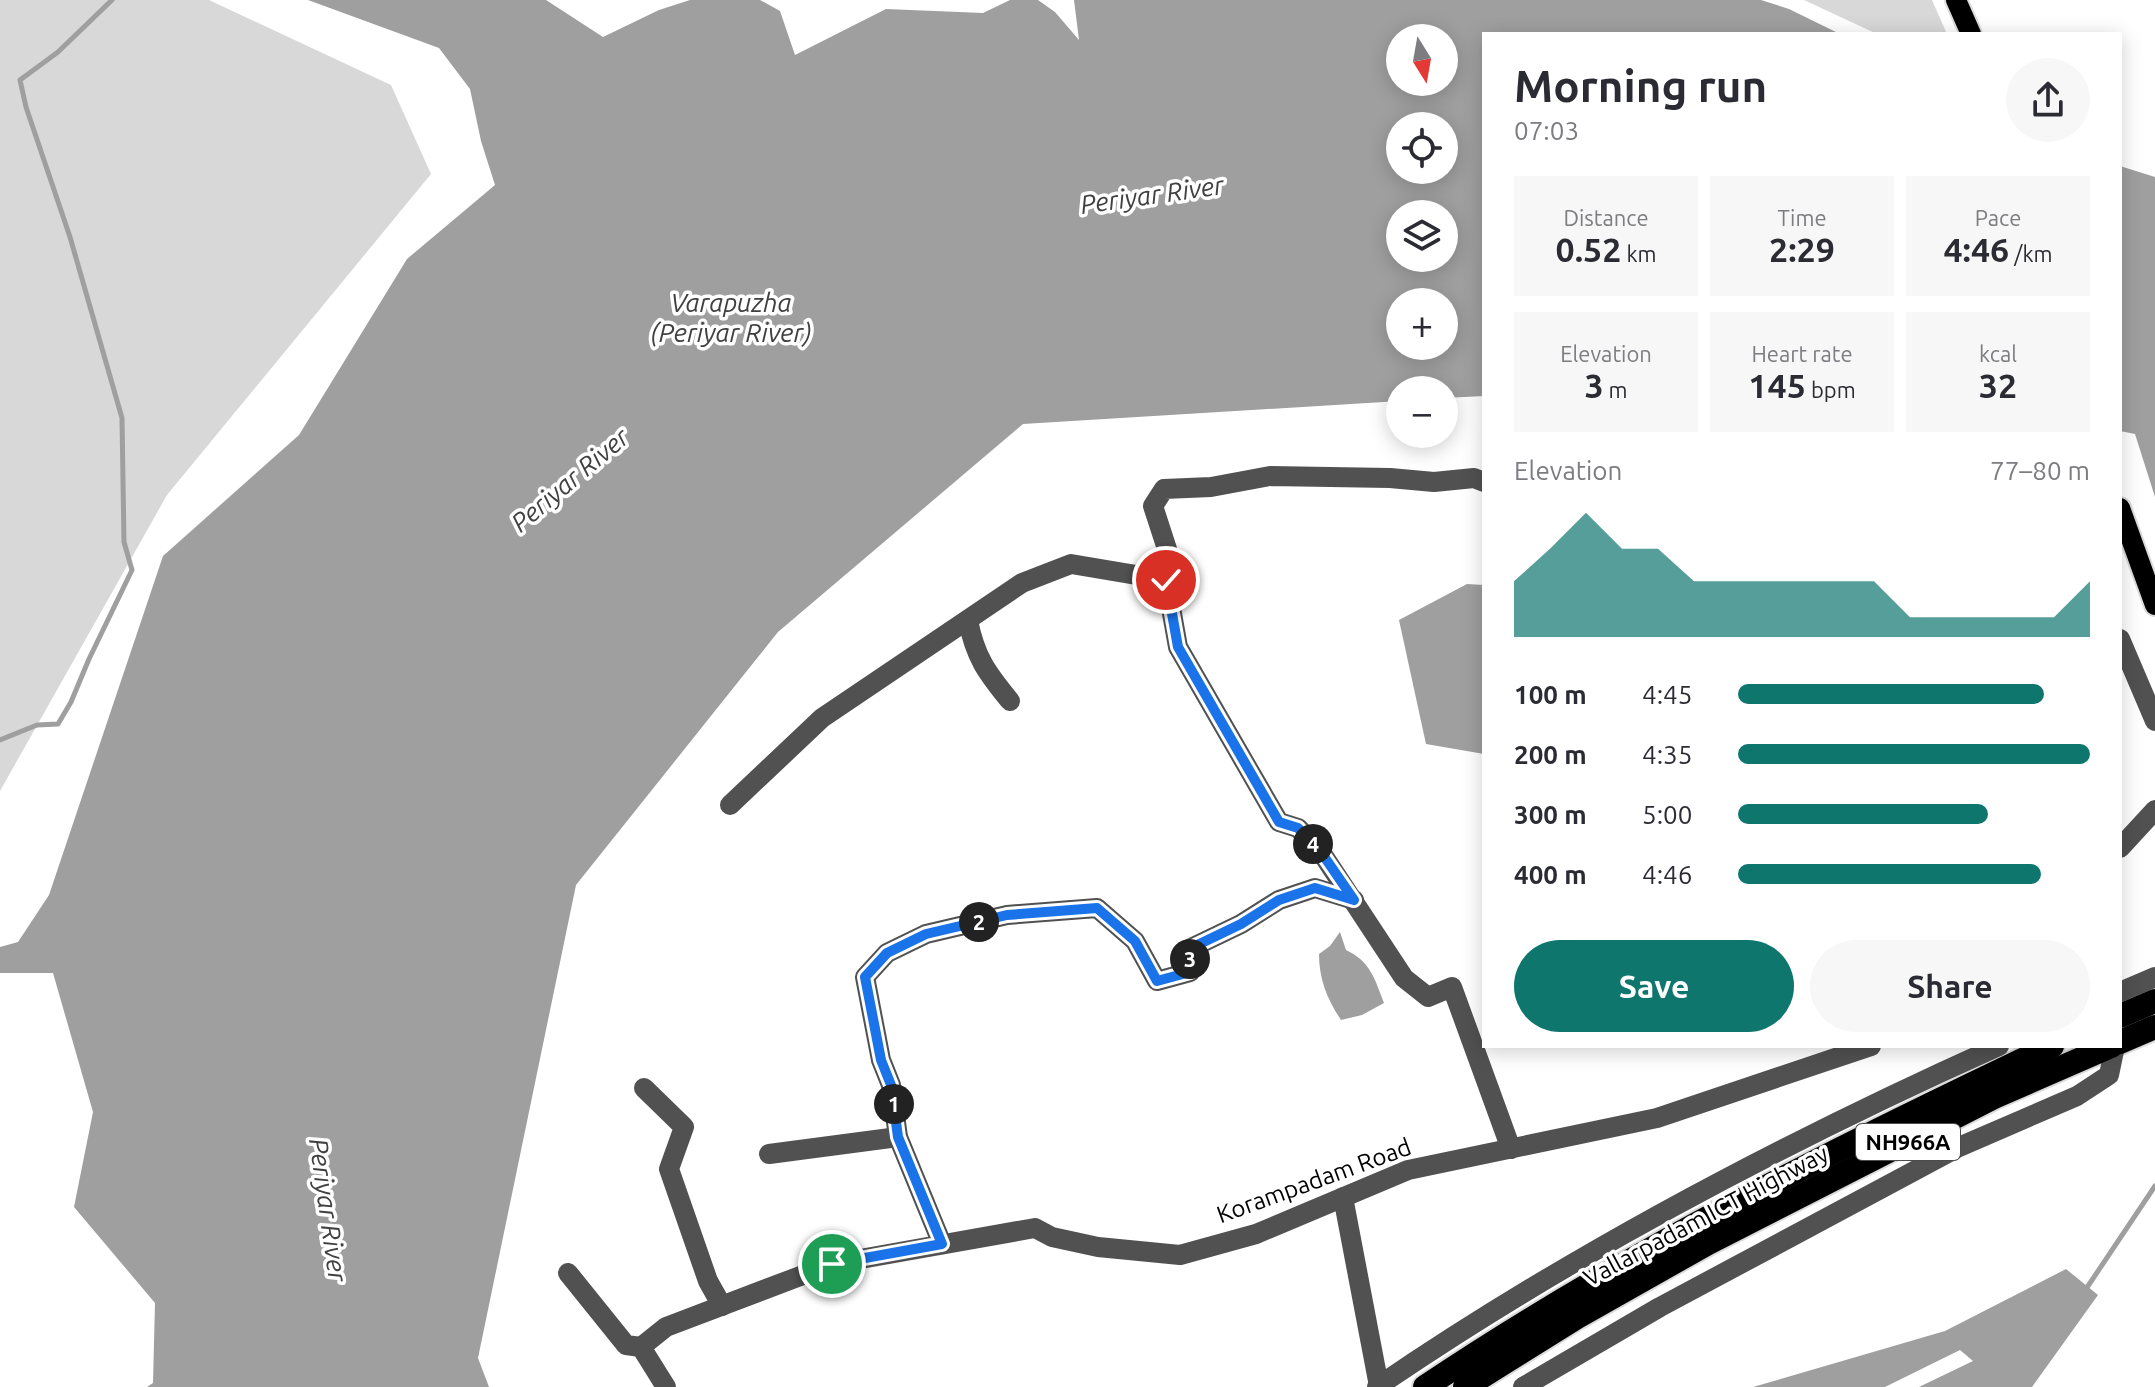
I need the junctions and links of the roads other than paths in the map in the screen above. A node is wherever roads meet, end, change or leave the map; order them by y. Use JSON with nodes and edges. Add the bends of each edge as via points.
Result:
{"nodes":[{"id":1,"x":1956,"y":0,"type":"edge"},
{"id":2,"x":1970,"y":31,"type":"edge"},
{"id":3,"x":1482,"y":481,"type":"edge"},
{"id":4,"x":2122,"y":513,"type":"edge"},
{"id":5,"x":1166,"y":580,"type":"junction"},
{"id":6,"x":2155,"y":605,"type":"edge"},
{"id":7,"x":968,"y":620,"type":"junction"},
{"id":8,"x":2122,"y":644,"type":"edge"},
{"id":9,"x":1010,"y":701,"type":"dead end"},
{"id":10,"x":2155,"y":721,"type":"edge"},
{"id":11,"x":730,"y":805,"type":"dead end"},
{"id":12,"x":2155,"y":810,"type":"edge"},
{"id":13,"x":2122,"y":845,"type":"edge"},
{"id":14,"x":1354,"y":900,"type":"junction"},
{"id":15,"x":2155,"y":977,"type":"edge"},
{"id":16,"x":2122,"y":991,"type":"edge"},
{"id":17,"x":2155,"y":1001,"type":"edge"},
{"id":18,"x":2122,"y":1015,"type":"edge"},
{"id":19,"x":2155,"y":1027,"type":"edge"},
{"id":20,"x":2122,"y":1041,"type":"edge"},
{"id":21,"x":1865,"y":1048,"type":"edge"},
{"id":22,"x":1995,"y":1048,"type":"edge"},
{"id":23,"x":2048,"y":1048,"type":"edge"},
{"id":24,"x":2108,"y":1048,"type":"edge"},
{"id":25,"x":2113,"y":1048,"type":"edge"},
{"id":26,"x":644,"y":1088,"type":"dead end"},
{"id":27,"x":898,"y":1137,"type":"junction"},
{"id":28,"x":1511,"y":1149,"type":"junction"},
{"id":29,"x":769,"y":1154,"type":"dead end"},
{"id":30,"x":1343,"y":1197,"type":"junction"},
{"id":31,"x":1700,"y":1235,"type":"junction"},
{"id":32,"x":942,"y":1244,"type":"junction"},
{"id":33,"x":568,"y":1273,"type":"dead end"},
{"id":34,"x":722,"y":1306,"type":"junction"},
{"id":35,"x":641,"y":1347,"type":"junction"},
{"id":36,"x":1378,"y":1386,"type":"edge"},
{"id":37,"x":666,"y":1387,"type":"edge"},
{"id":38,"x":1425,"y":1387,"type":"edge"},
{"id":39,"x":1465,"y":1387,"type":"edge"},
{"id":40,"x":1523,"y":1387,"type":"edge"}],
"edges":[{"from":1,"to":2,"type":"main road"},
{"from":3,"to":5,"type":"street","via":[[1270,476],[1164,489],[1153,506],[1167,549]]},
{"from":4,"to":6,"type":"main road"},
{"from":5,"to":7,"type":"street","via":[[1071,564],[1022,583]]},
{"from":5,"to":14,"type":"street","via":[[1178,647],[1279,822],[1298,828]]},
{"from":7,"to":9,"type":"street","via":[[973,646]]},
{"from":7,"to":11,"type":"street","via":[[822,718]]},
{"from":8,"to":10,"type":"street"},
{"from":12,"to":13,"type":"street"},
{"from":14,"to":27,"type":"street","via":[[1315,888],[1279,900],[1189,949],[1190,972],[1157,981],[1135,941],[1097,908],[1007,915],[926,934],[887,953],[865,977]]},
{"from":14,"to":28,"type":"street","via":[[1404,978],[1428,997],[1452,987]]},
{"from":15,"to":16,"type":"street"},
{"from":17,"to":18,"type":"highway"},
{"from":19,"to":20,"type":"highway"},
{"from":21,"to":28,"type":"street","name":"Korampadam Road","via":[[1657,1118]]},
{"from":22,"to":36,"type":"street","via":[[1777,1150],[1628,1230]]},
{"from":23,"to":31,"type":"highway","name":"Vallarpadam ICT Highway","number":"NH966A","via":[[1896,1120]]},
{"from":24,"to":31,"type":"highway","name":"Vallarpadam ICT Highway","number":"NH966A"},
{"from":25,"to":40,"type":"street","via":[[2109,1075],[2077,1096],[1959,1147],[1660,1307]]},
{"from":26,"to":34,"type":"street","via":[[684,1127],[669,1169],[708,1281]]},
{"from":27,"to":29,"type":"street"},
{"from":27,"to":32,"type":"street"},
{"from":28,"to":30,"type":"street","name":"Korampadam Road","via":[[1408,1170]]},
{"from":30,"to":32,"type":"street","name":"Korampadam Road","via":[[1256,1234],[1180,1255],[1098,1247],[1035,1228]]},
{"from":30,"to":36,"type":"street"},
{"from":31,"to":38,"type":"highway","name":"Vallarpadam ICT Highway","number":"NH966A","via":[[1562,1300]]},
{"from":31,"to":39,"type":"highway","name":"Vallarpadam ICT Highway","number":"NH966A"},
{"from":32,"to":34,"type":"street","name":"Korampadam Road","via":[[832,1264]]},
{"from":33,"to":35,"type":"street","via":[[626,1345]]},
{"from":34,"to":35,"type":"street","name":"Korampadam Road","via":[[666,1327]]},
{"from":35,"to":37,"type":"street"}]}
